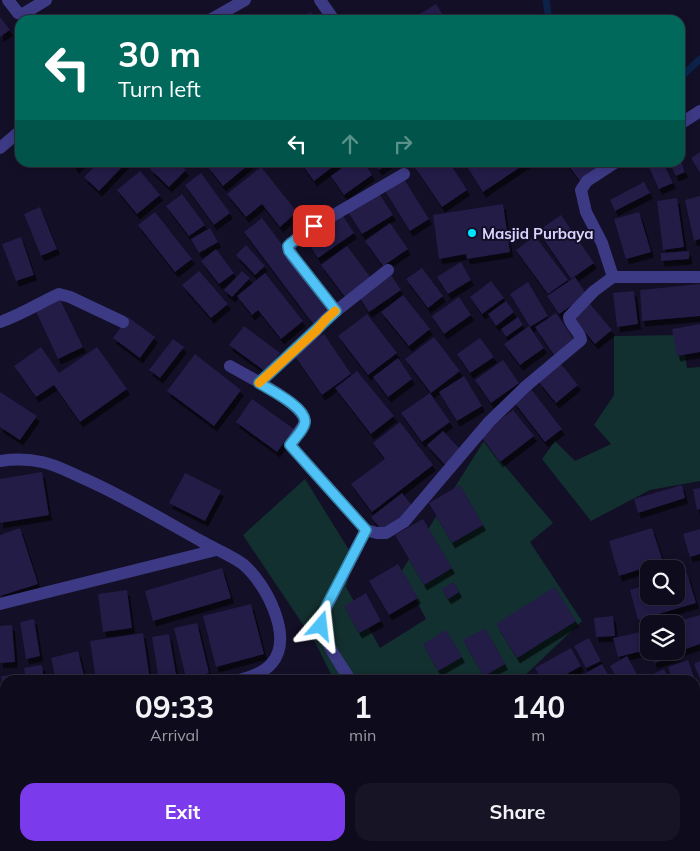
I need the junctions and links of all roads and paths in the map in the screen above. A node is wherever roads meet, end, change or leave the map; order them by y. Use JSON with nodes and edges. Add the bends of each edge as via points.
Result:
{"nodes":[{"id":1,"x":8,"y":0,"type":"edge"},
{"id":2,"x":46,"y":0,"type":"edge"},
{"id":3,"x":245,"y":0,"type":"edge"},
{"id":4,"x":320,"y":0,"type":"edge"},
{"id":5,"x":219,"y":15,"type":"edge"},
{"id":6,"x":330,"y":15,"type":"edge"},
{"id":7,"x":700,"y":111,"type":"edge"},
{"id":8,"x":685,"y":121,"type":"edge"},
{"id":9,"x":15,"y":135,"type":"edge"},
{"id":10,"x":1,"y":146,"type":"edge"},
{"id":11,"x":608,"y":167,"type":"edge"},
{"id":12,"x":404,"y":174,"type":"dead end"},
{"id":13,"x":388,"y":270,"type":"dead end"},
{"id":14,"x":613,"y":277,"type":"junction"},
{"id":15,"x":700,"y":277,"type":"edge"},
{"id":16,"x":336,"y":311,"type":"junction"},
{"id":17,"x":0,"y":322,"type":"edge"},
{"id":18,"x":123,"y":322,"type":"dead end"},
{"id":19,"x":230,"y":366,"type":"dead end"},
{"id":20,"x":259,"y":383,"type":"junction"},
{"id":21,"x":0,"y":461,"type":"edge"},
{"id":22,"x":366,"y":530,"type":"junction"},
{"id":23,"x":216,"y":550,"type":"junction"},
{"id":24,"x":0,"y":604,"type":"edge"},
{"id":25,"x":253,"y":675,"type":"edge"},
{"id":26,"x":347,"y":675,"type":"edge"},
{"id":27,"x":489,"y":851,"type":"edge"},
{"id":28,"x":498,"y":851,"type":"edge"}],
"edges":[{"from":1,"to":2,"type":"street","via":[[18,13],[23,14]]},
{"from":3,"to":5,"type":"street"},
{"from":4,"to":6,"type":"street"},
{"from":7,"to":8,"type":"street"},
{"from":9,"to":10,"type":"street"},
{"from":11,"to":14,"type":"street","via":[[586,181],[581,190],[586,212],[602,243]]},
{"from":12,"to":16,"type":"street","via":[[303,233],[288,246],[293,257]]},
{"from":13,"to":16,"type":"street"},
{"from":14,"to":15,"type":"street"},
{"from":14,"to":22,"type":"street","via":[[569,317],[581,340],[524,387],[489,422],[414,513],[386,533]]},
{"from":16,"to":20,"type":"street"},
{"from":17,"to":18,"type":"street","via":[[59,294]]},
{"from":19,"to":20,"type":"street"},
{"from":20,"to":22,"type":"street","via":[[300,410],[304,426],[290,445]]},
{"from":21,"to":23,"type":"street","via":[[28,460],[63,469],[130,500]]},
{"from":22,"to":26,"type":"street","via":[[322,616],[324,634]]},
{"from":23,"to":24,"type":"street"},
{"from":23,"to":25,"type":"street","via":[[244,564],[267,595],[278,623],[280,647],[274,662]]},
{"from":27,"to":28,"type":"street"}]}
